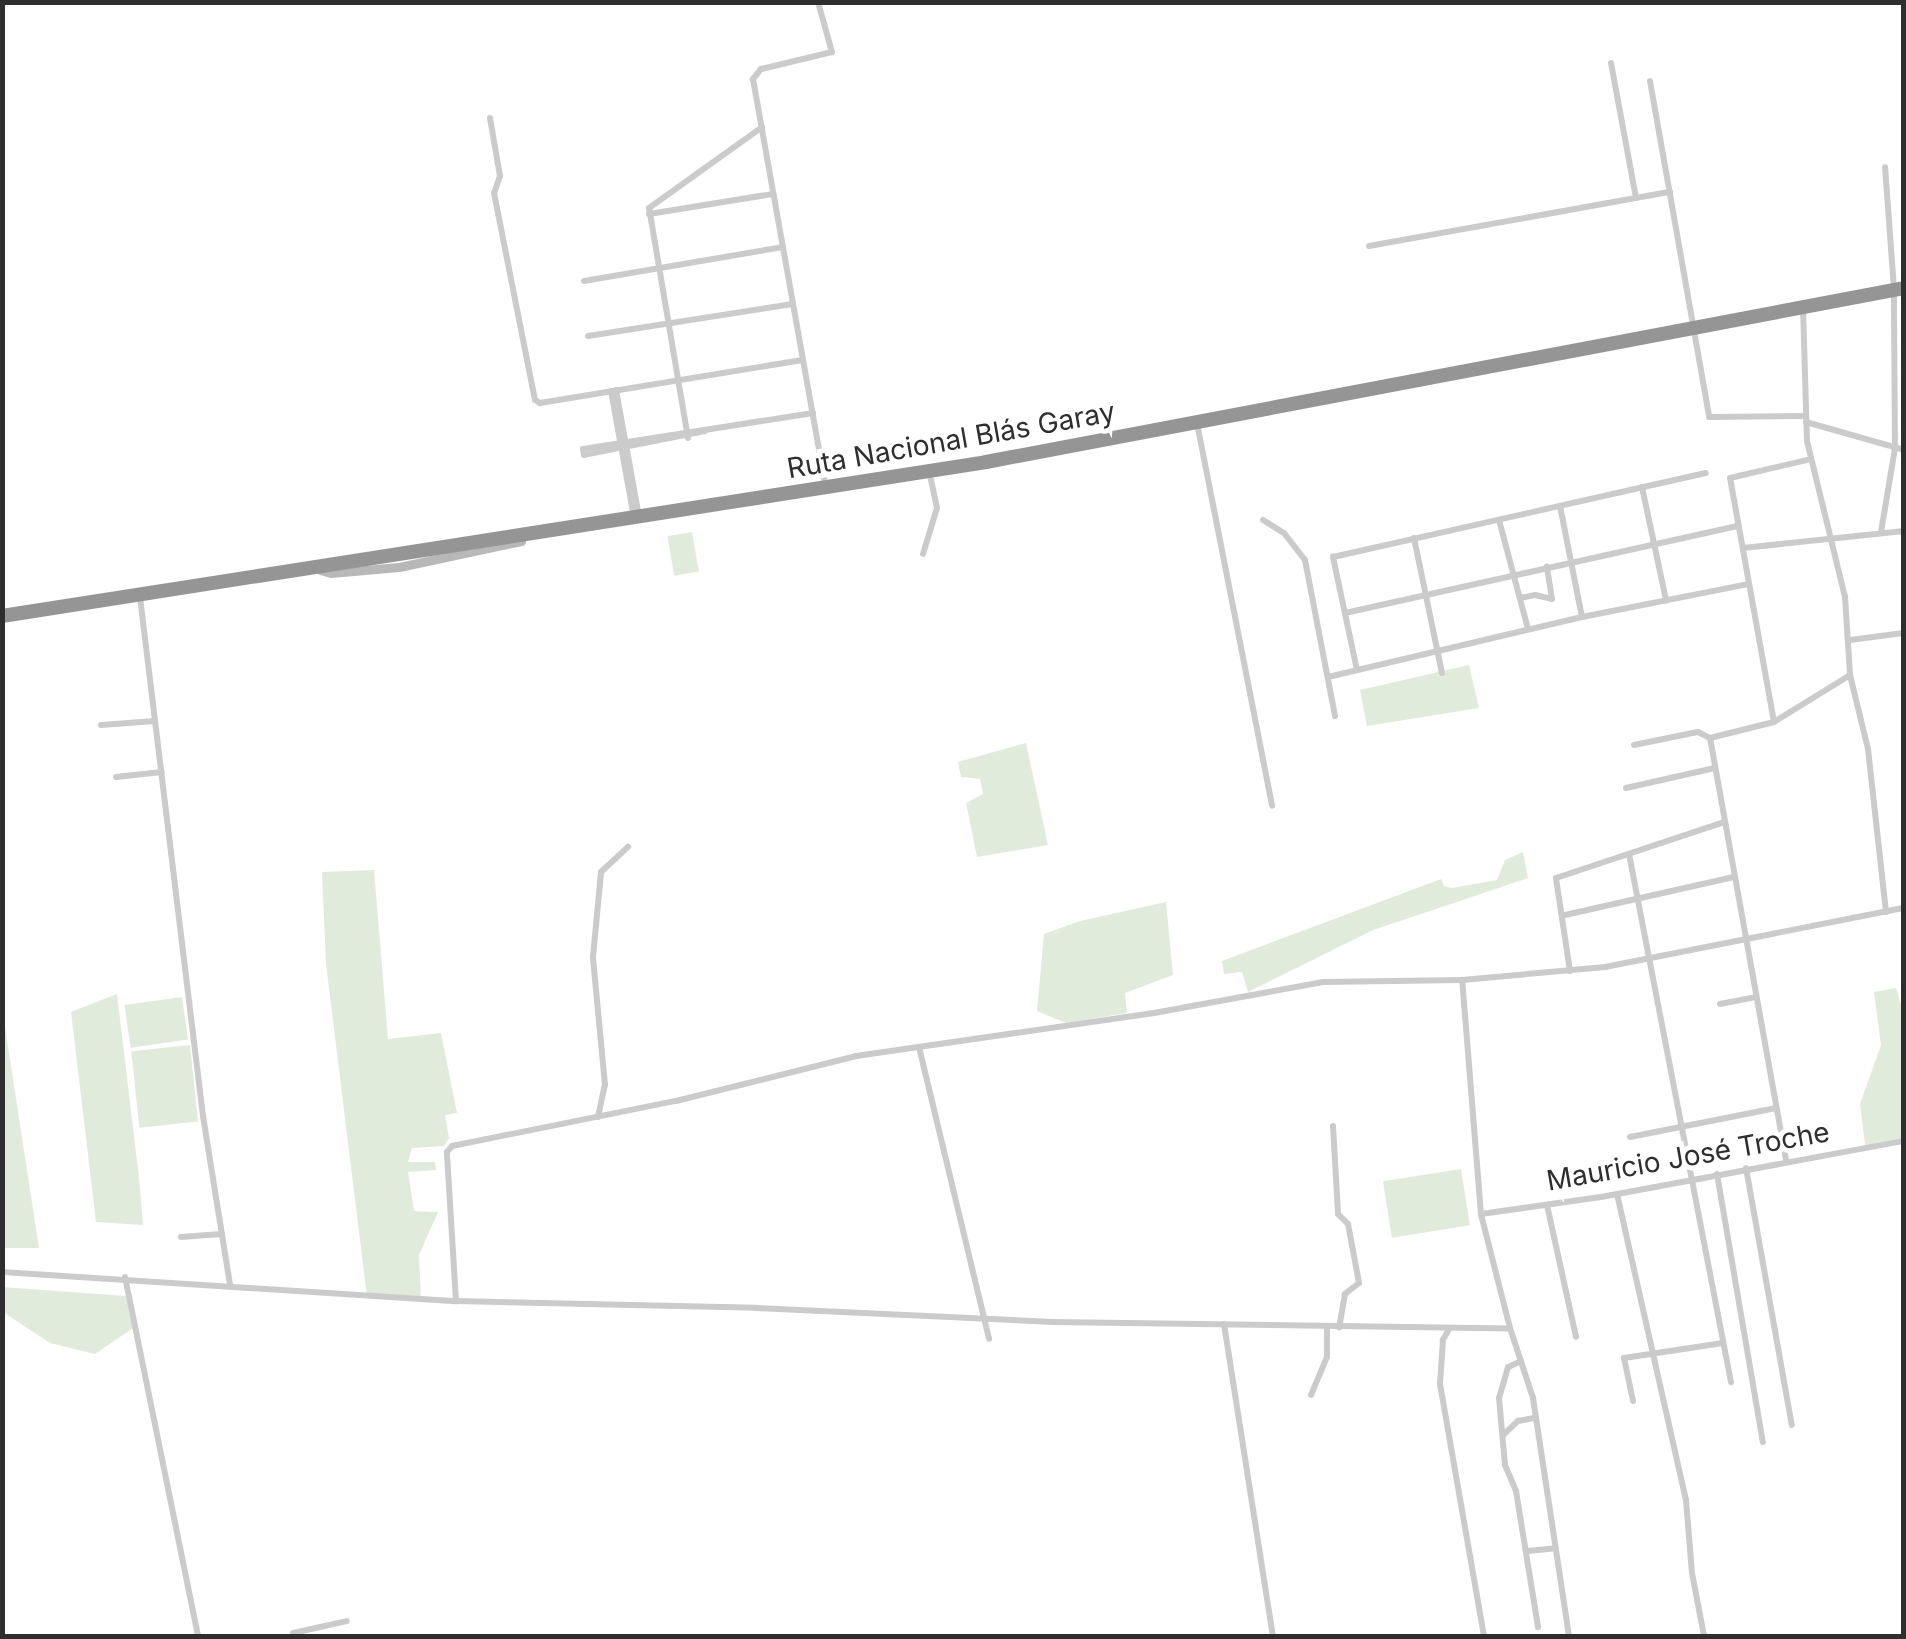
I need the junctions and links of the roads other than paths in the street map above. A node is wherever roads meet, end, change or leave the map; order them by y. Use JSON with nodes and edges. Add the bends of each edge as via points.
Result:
{"nodes":[{"id":1,"x":818,"y":2,"type":"edge"},
{"id":2,"x":1611,"y":63,"type":"dead end"},
{"id":3,"x":1650,"y":80,"type":"dead end"},
{"id":4,"x":490,"y":118,"type":"dead end"},
{"id":5,"x":762,"y":127,"type":"junction"},
{"id":6,"x":1885,"y":167,"type":"dead end"},
{"id":7,"x":1670,"y":192,"type":"junction"},
{"id":8,"x":774,"y":194,"type":"junction"},
{"id":9,"x":1636,"y":198,"type":"junction"},
{"id":10,"x":649,"y":214,"type":"junction"},
{"id":11,"x":1369,"y":246,"type":"dead end"},
{"id":12,"x":783,"y":248,"type":"junction"},
{"id":13,"x":658,"y":268,"type":"junction"},
{"id":14,"x":584,"y":281,"type":"dead end"},
{"id":15,"x":1899,"y":288,"type":"edge"},
{"id":16,"x":793,"y":304,"type":"junction"},
{"id":17,"x":1803,"y":306,"type":"junction"},
{"id":18,"x":668,"y":324,"type":"junction"},
{"id":19,"x":1694,"y":326,"type":"junction"},
{"id":20,"x":588,"y":336,"type":"dead end"},
{"id":21,"x":803,"y":360,"type":"junction"},
{"id":22,"x":678,"y":379,"type":"junction"},
{"id":23,"x":614,"y":390,"type":"junction"},
{"id":24,"x":1899,"y":396,"type":"edge"},
{"id":25,"x":813,"y":413,"type":"junction"},
{"id":26,"x":1806,"y":419,"type":"junction"},
{"id":27,"x":1197,"y":422,"type":"junction"},
{"id":28,"x":687,"y":434,"type":"junction"},
{"id":29,"x":624,"y":445,"type":"junction"},
{"id":30,"x":1899,"y":449,"type":"edge"},
{"id":31,"x":1812,"y":459,"type":"junction"},
{"id":32,"x":929,"y":471,"type":"junction"},
{"id":33,"x":1706,"y":472,"type":"dead end"},
{"id":34,"x":1642,"y":487,"type":"junction"},
{"id":35,"x":826,"y":488,"type":"junction"},
{"id":36,"x":1560,"y":506,"type":"junction"},
{"id":37,"x":636,"y":517,"type":"junction"},
{"id":38,"x":1263,"y":520,"type":"dead end"},
{"id":39,"x":1499,"y":520,"type":"junction"},
{"id":40,"x":1739,"y":526,"type":"junction"},
{"id":41,"x":1904,"y":531,"type":"edge"},
{"id":42,"x":1881,"y":532,"type":"junction"},
{"id":43,"x":1832,"y":537,"type":"junction"},
{"id":44,"x":1414,"y":538,"type":"junction"},
{"id":45,"x":1654,"y":544,"type":"junction"},
{"id":46,"x":1743,"y":548,"type":"junction"},
{"id":47,"x":923,"y":554,"type":"dead end"},
{"id":48,"x":1572,"y":562,"type":"junction"},
{"id":49,"x":1547,"y":566,"type":"junction"},
{"id":50,"x":1510,"y":575,"type":"junction"},
{"id":51,"x":1748,"y":584,"type":"junction"},
{"id":52,"x":140,"y":595,"type":"junction"},
{"id":53,"x":1426,"y":595,"type":"junction"},
{"id":54,"x":1520,"y":598,"type":"junction"},
{"id":55,"x":1666,"y":600,"type":"junction"},
{"id":56,"x":1345,"y":613,"type":"junction"},
{"id":57,"x":2,"y":616,"type":"edge"},
{"id":58,"x":1582,"y":616,"type":"junction"},
{"id":59,"x":1528,"y":630,"type":"junction"},
{"id":60,"x":1904,"y":633,"type":"edge"},
{"id":61,"x":1850,"y":640,"type":"junction"},
{"id":62,"x":1437,"y":652,"type":"junction"},
{"id":63,"x":1357,"y":670,"type":"junction"},
{"id":64,"x":1442,"y":673,"type":"dead end"},
{"id":65,"x":1850,"y":674,"type":"junction"},
{"id":66,"x":1328,"y":677,"type":"junction"},
{"id":67,"x":1336,"y":716,"type":"dead end"},
{"id":68,"x":155,"y":720,"type":"junction"},
{"id":69,"x":1774,"y":722,"type":"junction"},
{"id":70,"x":100,"y":726,"type":"dead end"},
{"id":71,"x":1710,"y":738,"type":"junction"},
{"id":72,"x":1634,"y":744,"type":"dead end"},
{"id":73,"x":1715,"y":768,"type":"junction"},
{"id":74,"x":162,"y":772,"type":"junction"},
{"id":75,"x":116,"y":777,"type":"dead end"},
{"id":76,"x":1626,"y":788,"type":"dead end"},
{"id":77,"x":1272,"y":806,"type":"dead end"},
{"id":78,"x":1724,"y":822,"type":"junction"},
{"id":79,"x":628,"y":847,"type":"dead end"},
{"id":80,"x":1629,"y":854,"type":"junction"},
{"id":81,"x":1734,"y":877,"type":"junction"},
{"id":82,"x":1639,"y":902,"type":"junction"},
{"id":83,"x":1904,"y":908,"type":"edge"},
{"id":84,"x":1886,"y":912,"type":"junction"},
{"id":85,"x":1565,"y":915,"type":"junction"},
{"id":86,"x":1744,"y":940,"type":"junction"},
{"id":87,"x":1652,"y":960,"type":"junction"},
{"id":88,"x":1570,"y":971,"type":"junction"},
{"id":89,"x":1462,"y":980,"type":"junction"},
{"id":90,"x":1755,"y":996,"type":"junction"},
{"id":91,"x":1720,"y":1004,"type":"dead end"},
{"id":92,"x":919,"y":1047,"type":"junction"},
{"id":93,"x":1776,"y":1108,"type":"junction"},
{"id":94,"x":598,"y":1117,"type":"junction"},
{"id":95,"x":1333,"y":1126,"type":"dead end"},
{"id":96,"x":1683,"y":1127,"type":"junction"},
{"id":97,"x":1630,"y":1137,"type":"dead end"},
{"id":98,"x":1904,"y":1141,"type":"edge"},
{"id":99,"x":1786,"y":1160,"type":"junction"},
{"id":100,"x":1746,"y":1168,"type":"junction"},
{"id":101,"x":1717,"y":1174,"type":"junction"},
{"id":102,"x":1693,"y":1179,"type":"junction"},
{"id":103,"x":1617,"y":1194,"type":"junction"},
{"id":104,"x":1547,"y":1205,"type":"junction"},
{"id":105,"x":1480,"y":1214,"type":"junction"},
{"id":106,"x":221,"y":1234,"type":"junction"},
{"id":107,"x":181,"y":1237,"type":"dead end"},
{"id":108,"x":2,"y":1272,"type":"edge"},
{"id":109,"x":125,"y":1277,"type":"junction"},
{"id":110,"x":230,"y":1285,"type":"junction"},
{"id":111,"x":456,"y":1301,"type":"junction"},
{"id":112,"x":985,"y":1317,"type":"junction"},
{"id":113,"x":1224,"y":1324,"type":"junction"},
{"id":114,"x":1328,"y":1327,"type":"junction"},
{"id":115,"x":1338,"y":1327,"type":"junction"},
{"id":116,"x":1450,"y":1328,"type":"junction"},
{"id":117,"x":1510,"y":1328,"type":"junction"},
{"id":118,"x":1576,"y":1336,"type":"dead end"},
{"id":119,"x":989,"y":1339,"type":"dead end"},
{"id":120,"x":1723,"y":1343,"type":"junction"},
{"id":121,"x":1654,"y":1351,"type":"junction"},
{"id":122,"x":1521,"y":1361,"type":"junction"},
{"id":123,"x":1732,"y":1382,"type":"dead end"},
{"id":124,"x":1311,"y":1395,"type":"dead end"},
{"id":125,"x":1633,"y":1402,"type":"dead end"},
{"id":126,"x":1534,"y":1418,"type":"junction"},
{"id":127,"x":1792,"y":1425,"type":"dead end"},
{"id":128,"x":1503,"y":1435,"type":"junction"},
{"id":129,"x":1764,"y":1442,"type":"dead end"},
{"id":130,"x":1555,"y":1548,"type":"junction"},
{"id":131,"x":1528,"y":1550,"type":"junction"},
{"id":132,"x":347,"y":1621,"type":"dead end"},
{"id":133,"x":1538,"y":1626,"type":"dead end"},
{"id":134,"x":293,"y":1633,"type":"dead end"},
{"id":135,"x":198,"y":1636,"type":"edge"},
{"id":136,"x":1273,"y":1636,"type":"edge"},
{"id":137,"x":1484,"y":1636,"type":"edge"},
{"id":138,"x":1570,"y":1636,"type":"edge"},
{"id":139,"x":1704,"y":1636,"type":"edge"}],
"edges":[{"from":1,"to":5,"type":"street","via":[[832,52],[756,73]]},
{"from":2,"to":9,"type":"street"},
{"from":3,"to":7,"type":"street"},
{"from":4,"to":23,"type":"street","via":[[500,176],[494,193],[535,400]]},
{"from":5,"to":8,"type":"street"},
{"from":5,"to":10,"type":"street","via":[[652,202]]},
{"from":6,"to":15,"type":"street"},
{"from":7,"to":9,"type":"street"},
{"from":7,"to":19,"type":"street"},
{"from":8,"to":10,"type":"street"},
{"from":8,"to":12,"type":"street"},
{"from":9,"to":11,"type":"street"},
{"from":10,"to":13,"type":"street"},
{"from":12,"to":13,"type":"street"},
{"from":12,"to":16,"type":"street"},
{"from":13,"to":14,"type":"street"},
{"from":13,"to":18,"type":"street"},
{"from":15,"to":17,"type":"highway","name":"Ruta Nacional Blás Garay"},
{"from":15,"to":24,"type":"street"},
{"from":16,"to":18,"type":"street"},
{"from":16,"to":21,"type":"street"},
{"from":17,"to":19,"type":"highway","name":"Ruta Nacional Blás Garay"},
{"from":17,"to":26,"type":"street"},
{"from":18,"to":20,"type":"street"},
{"from":18,"to":22,"type":"street"},
{"from":19,"to":26,"type":"street","via":[[1709,418]]},
{"from":19,"to":27,"type":"highway","name":"Ruta Nacional Blás Garay"},
{"from":21,"to":22,"type":"street"},
{"from":21,"to":25,"type":"street"},
{"from":22,"to":23,"type":"street"},
{"from":22,"to":28,"type":"street"},
{"from":23,"to":29,"type":"street"},
{"from":24,"to":30,"type":"street"},
{"from":25,"to":28,"type":"street"},
{"from":25,"to":35,"type":"street"},
{"from":26,"to":30,"type":"street"},
{"from":26,"to":31,"type":"street"},
{"from":27,"to":32,"type":"highway","name":"Ruta Nacional Blás Garay"},
{"from":27,"to":77,"type":"street"},
{"from":28,"to":29,"type":"street"},
{"from":29,"to":29,"type":"street","via":[[583,448],[584,454]]},
{"from":29,"to":37,"type":"street"},
{"from":30,"to":42,"type":"street"},
{"from":31,"to":40,"type":"street","via":[[1730,478]]},
{"from":31,"to":43,"type":"street"},
{"from":32,"to":35,"type":"highway","name":"Ruta Nacional Blás Garay"},
{"from":32,"to":47,"type":"street","via":[[937,508]]},
{"from":33,"to":34,"type":"street"},
{"from":34,"to":36,"type":"street"},
{"from":34,"to":45,"type":"street"},
{"from":35,"to":37,"type":"highway","name":"Ruta Nacional Blás Garay"},
{"from":36,"to":39,"type":"street"},
{"from":36,"to":48,"type":"street"},
{"from":37,"to":52,"type":"highway","name":"Ruta Nacional Blás Garay"},
{"from":38,"to":66,"type":"street","via":[[1284,533],[1304,560]]},
{"from":39,"to":44,"type":"street"},
{"from":39,"to":50,"type":"street"},
{"from":40,"to":45,"type":"street"},
{"from":40,"to":46,"type":"street"},
{"from":41,"to":42,"type":"street"},
{"from":42,"to":43,"type":"street"},
{"from":43,"to":46,"type":"street"},
{"from":43,"to":61,"type":"street"},
{"from":44,"to":53,"type":"street"},
{"from":44,"to":56,"type":"street","via":[[1333,558]]},
{"from":45,"to":48,"type":"street"},
{"from":45,"to":55,"type":"street"},
{"from":46,"to":51,"type":"street"},
{"from":48,"to":49,"type":"street"},
{"from":48,"to":58,"type":"street"},
{"from":49,"to":50,"type":"street"},
{"from":49,"to":54,"type":"street","via":[[1552,599]]},
{"from":50,"to":53,"type":"street"},
{"from":50,"to":54,"type":"street"},
{"from":51,"to":55,"type":"street"},
{"from":51,"to":69,"type":"street"},
{"from":52,"to":57,"type":"highway","name":"Ruta Nacional Blás Garay"},
{"from":52,"to":68,"type":"street"},
{"from":53,"to":56,"type":"street"},
{"from":53,"to":62,"type":"street"},
{"from":54,"to":59,"type":"street"},
{"from":55,"to":58,"type":"street"},
{"from":56,"to":63,"type":"street"},
{"from":58,"to":59,"type":"street"},
{"from":59,"to":62,"type":"street"},
{"from":60,"to":61,"type":"street"},
{"from":61,"to":65,"type":"street"},
{"from":62,"to":63,"type":"street"},
{"from":62,"to":64,"type":"street"},
{"from":63,"to":66,"type":"street"},
{"from":65,"to":69,"type":"street"},
{"from":65,"to":84,"type":"street","via":[[1868,749]]},
{"from":66,"to":67,"type":"street"},
{"from":68,"to":70,"type":"street"},
{"from":68,"to":74,"type":"street"},
{"from":69,"to":71,"type":"street"},
{"from":71,"to":72,"type":"street","via":[[1698,732]]},
{"from":71,"to":73,"type":"street"},
{"from":73,"to":76,"type":"street"},
{"from":73,"to":78,"type":"street"},
{"from":74,"to":75,"type":"street"},
{"from":74,"to":106,"type":"street"},
{"from":78,"to":80,"type":"street"},
{"from":78,"to":81,"type":"street"},
{"from":79,"to":94,"type":"street","via":[[601,872],[593,957],[605,1085]]},
{"from":80,"to":82,"type":"street"},
{"from":80,"to":85,"type":"street","via":[[1556,878]]},
{"from":81,"to":82,"type":"street"},
{"from":81,"to":86,"type":"street"},
{"from":82,"to":85,"type":"street"},
{"from":82,"to":87,"type":"street"},
{"from":83,"to":84,"type":"street"},
{"from":84,"to":86,"type":"street"},
{"from":85,"to":88,"type":"street"},
{"from":86,"to":87,"type":"street"},
{"from":86,"to":90,"type":"street"},
{"from":87,"to":88,"type":"street"},
{"from":87,"to":96,"type":"street"},
{"from":88,"to":89,"type":"street"},
{"from":89,"to":92,"type":"street","via":[[1323,982]]},
{"from":89,"to":105,"type":"street"},
{"from":90,"to":91,"type":"street"},
{"from":90,"to":93,"type":"street"},
{"from":92,"to":94,"type":"street"},
{"from":92,"to":112,"type":"street"},
{"from":93,"to":96,"type":"street"},
{"from":93,"to":99,"type":"street"},
{"from":94,"to":111,"type":"street","via":[[449,1148]]},
{"from":95,"to":115,"type":"street","via":[[1338,1214],[1348,1224],[1359,1283],[1346,1294]]},
{"from":96,"to":97,"type":"street"},
{"from":96,"to":102,"type":"street"},
{"from":98,"to":99,"type":"street","name":"Mauricio José Troche"},
{"from":99,"to":100,"type":"street","name":"Mauricio José Troche"},
{"from":100,"to":101,"type":"street","name":"Mauricio José Troche"},
{"from":100,"to":127,"type":"street"},
{"from":101,"to":102,"type":"street","name":"Mauricio José Troche"},
{"from":101,"to":129,"type":"street"},
{"from":102,"to":103,"type":"street","name":"Mauricio José Troche"},
{"from":102,"to":120,"type":"street"},
{"from":103,"to":104,"type":"street","name":"Mauricio José Troche"},
{"from":103,"to":121,"type":"street"},
{"from":104,"to":105,"type":"street","name":"Mauricio José Troche"},
{"from":104,"to":118,"type":"street"},
{"from":105,"to":117,"type":"street"},
{"from":106,"to":107,"type":"street"},
{"from":106,"to":110,"type":"street"},
{"from":108,"to":109,"type":"street"},
{"from":109,"to":110,"type":"street"},
{"from":109,"to":135,"type":"street"},
{"from":110,"to":111,"type":"street"},
{"from":111,"to":112,"type":"street"},
{"from":112,"to":113,"type":"street"},
{"from":112,"to":119,"type":"street"},
{"from":113,"to":114,"type":"street"},
{"from":113,"to":136,"type":"street"},
{"from":114,"to":115,"type":"street"},
{"from":114,"to":124,"type":"street","via":[[1327,1358]]},
{"from":115,"to":116,"type":"street"},
{"from":116,"to":117,"type":"street"},
{"from":116,"to":137,"type":"street","via":[[1440,1384]]},
{"from":117,"to":122,"type":"street"},
{"from":120,"to":121,"type":"street"},
{"from":120,"to":123,"type":"street"},
{"from":121,"to":125,"type":"street","via":[[1624,1358]]},
{"from":121,"to":139,"type":"street","via":[[1686,1500]]},
{"from":122,"to":126,"type":"street"},
{"from":122,"to":128,"type":"street","via":[[1508,1368],[1499,1398]]},
{"from":126,"to":128,"type":"street","via":[[1518,1420]]},
{"from":126,"to":130,"type":"street"},
{"from":128,"to":131,"type":"street"},
{"from":130,"to":131,"type":"street"},
{"from":130,"to":138,"type":"street"},
{"from":131,"to":133,"type":"street"},
{"from":132,"to":134,"type":"street"}]}
